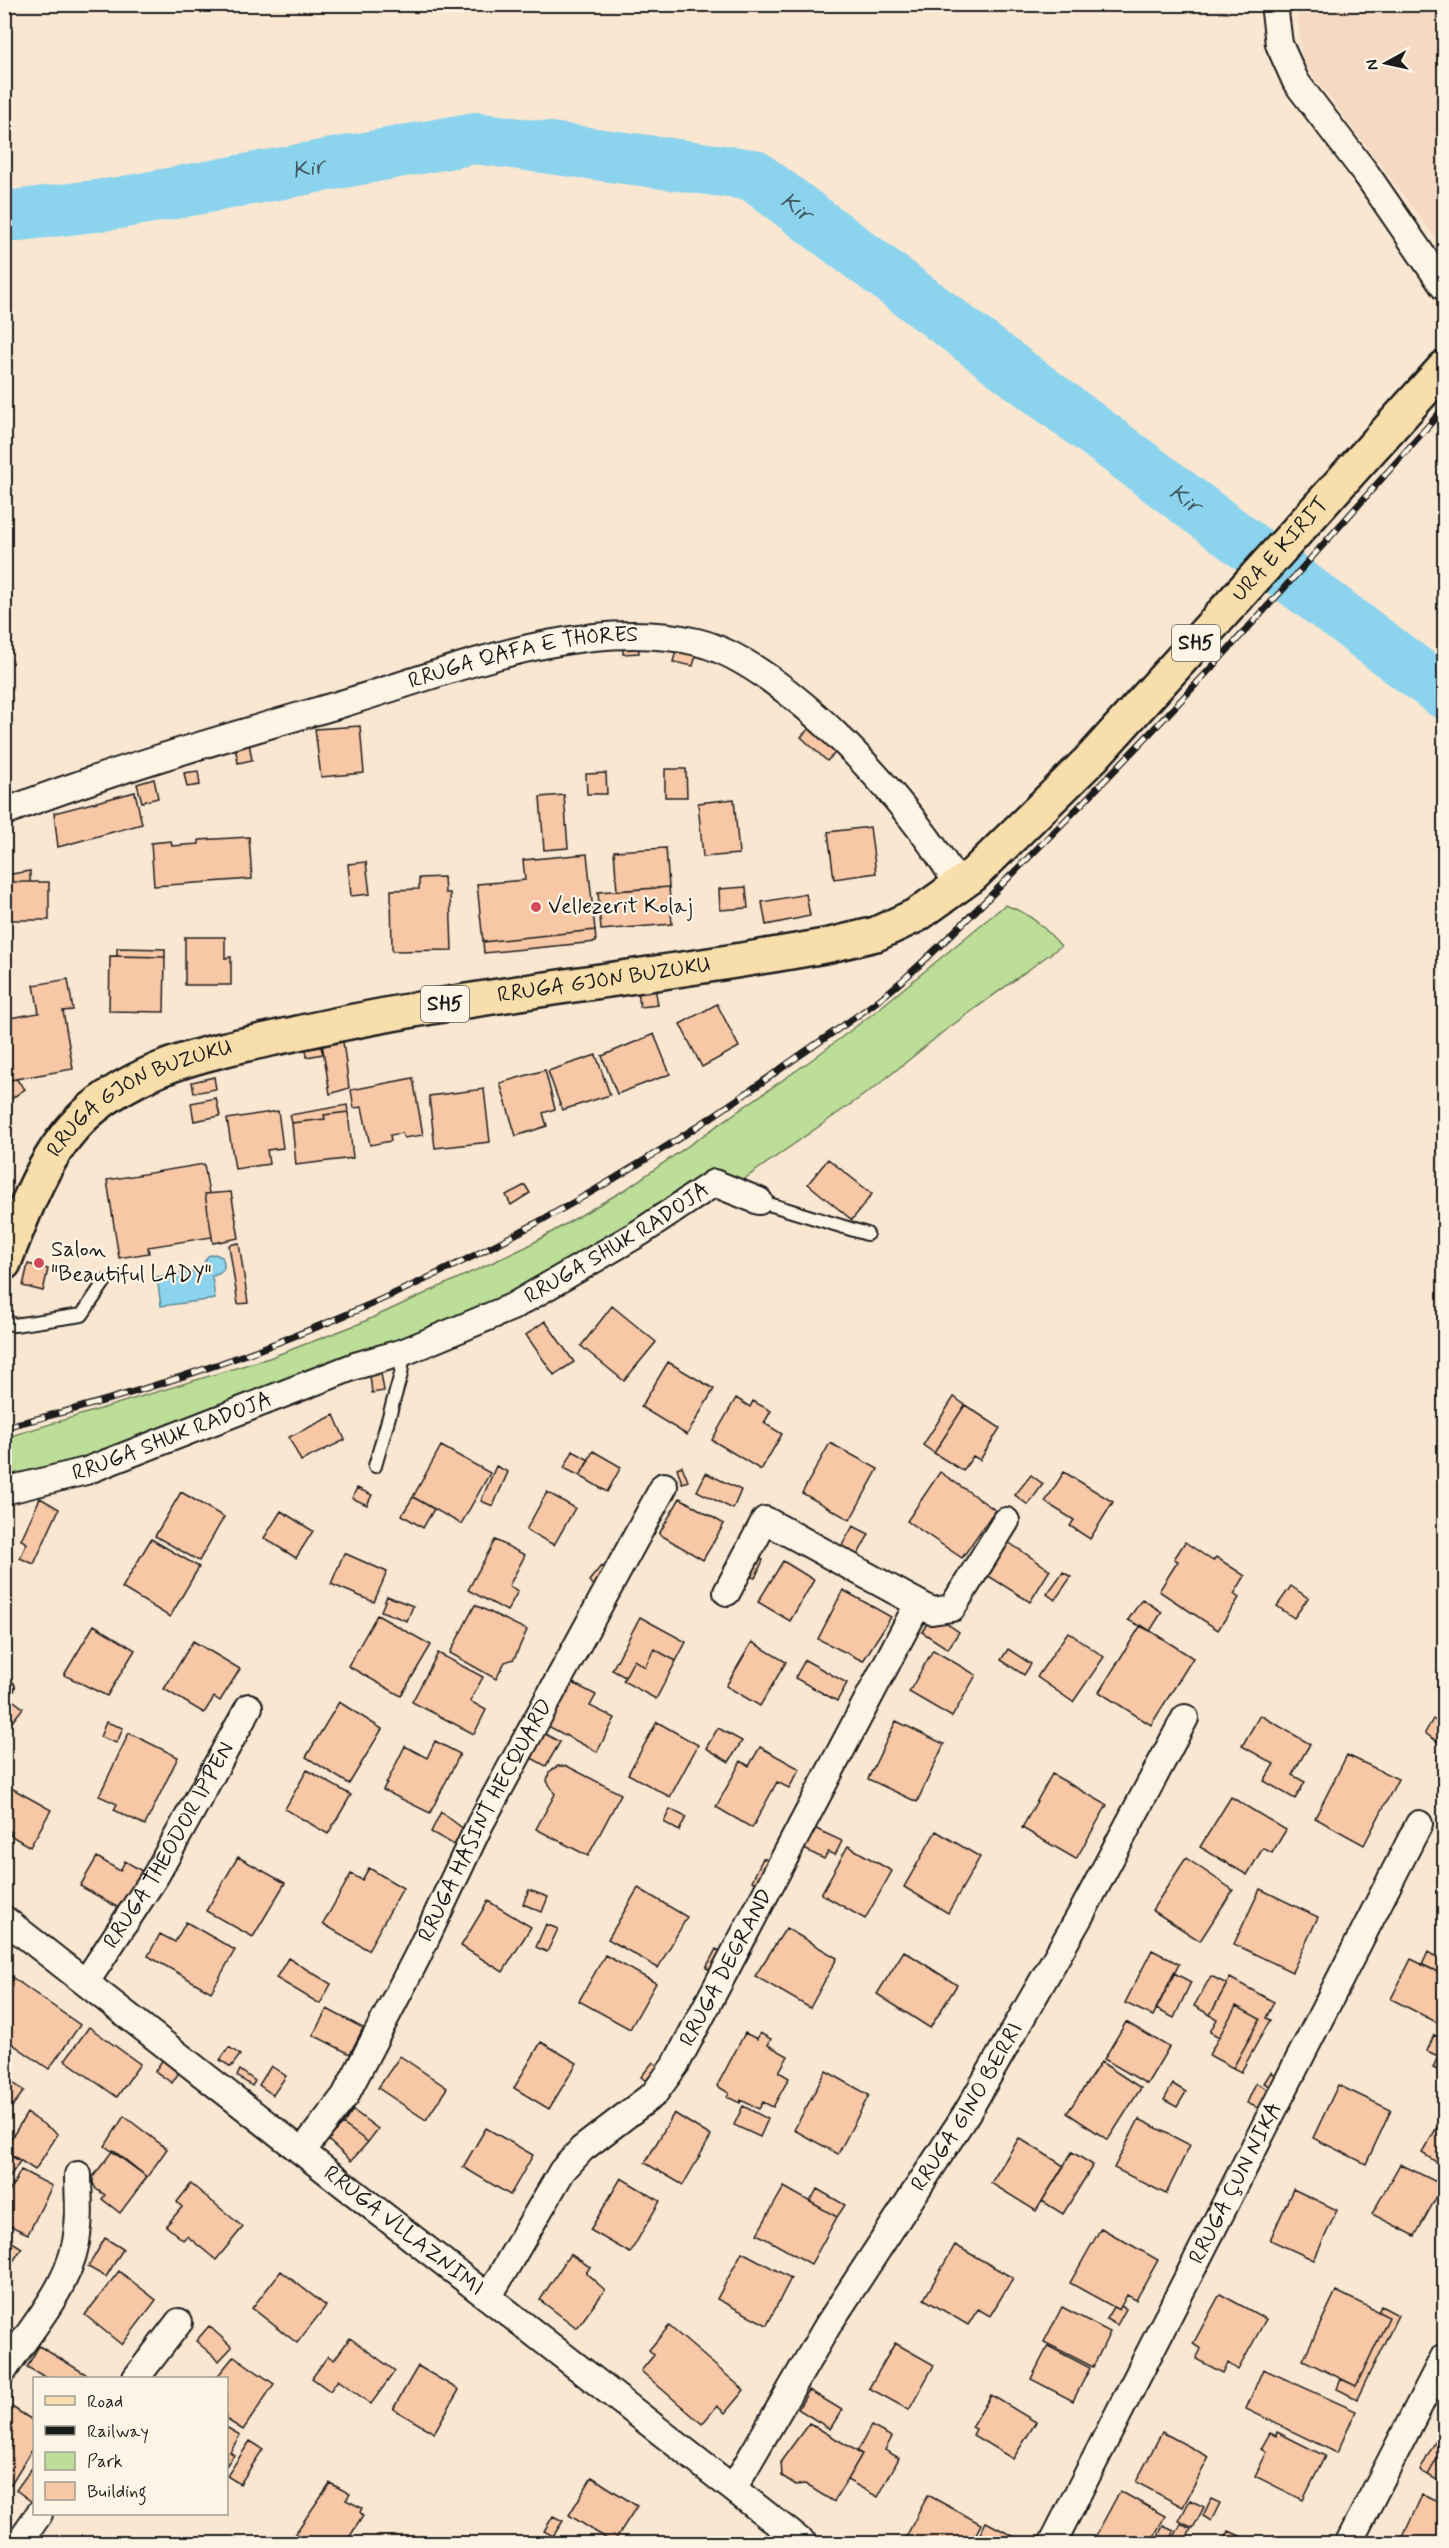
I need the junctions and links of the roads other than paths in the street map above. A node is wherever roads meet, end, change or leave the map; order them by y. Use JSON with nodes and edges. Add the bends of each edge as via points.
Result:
{"nodes":[{"id":1,"x":1274,"y":4,"type":"edge"},
{"id":2,"x":1444,"y":287,"type":"edge"},
{"id":3,"x":1444,"y":368,"type":"edge"},
{"id":4,"x":4,"y":812,"type":"edge"},
{"id":5,"x":966,"y":881,"type":"junction"},
{"id":6,"x":759,"y":1201,"type":"joint"},
{"id":7,"x":867,"y":1234,"type":"dead end"},
{"id":8,"x":4,"y":1263,"type":"edge"},
{"id":9,"x":105,"y":1281,"type":"dead end"},
{"id":10,"x":4,"y":1319,"type":"edge"},
{"id":11,"x":404,"y":1352,"type":"junction"},
{"id":12,"x":375,"y":1466,"type":"dead end"},
{"id":13,"x":664,"y":1486,"type":"dead end"},
{"id":14,"x":4,"y":1491,"type":"edge"},
{"id":15,"x":1006,"y":1521,"type":"dead end"},
{"id":16,"x":727,"y":1592,"type":"dead end"},
{"id":17,"x":918,"y":1604,"type":"junction"},
{"id":18,"x":249,"y":1707,"type":"dead end"},
{"id":19,"x":1185,"y":1718,"type":"dead end"},
{"id":20,"x":1419,"y":1824,"type":"dead end"},
{"id":21,"x":4,"y":1919,"type":"edge"},
{"id":22,"x":86,"y":1982,"type":"junction"},
{"id":23,"x":303,"y":2150,"type":"junction"},
{"id":24,"x":78,"y":2175,"type":"dead end"},
{"id":25,"x":489,"y":2296,"type":"junction"},
{"id":26,"x":178,"y":2322,"type":"dead end"},
{"id":27,"x":1444,"y":2357,"type":"edge"},
{"id":28,"x":4,"y":2370,"type":"edge"},
{"id":29,"x":137,"y":2377,"type":"edge"},
{"id":30,"x":734,"y":2487,"type":"junction"},
{"id":31,"x":38,"y":2515,"type":"edge"},
{"id":32,"x":18,"y":2544,"type":"edge"},
{"id":33,"x":804,"y":2544,"type":"edge"},
{"id":34,"x":1052,"y":2544,"type":"edge"},
{"id":35,"x":1348,"y":2544,"type":"edge"}],
"edges":[{"from":1,"to":2,"type":"street","via":[[1279,44],[1296,82],[1367,175]]},
{"from":3,"to":5,"type":"main road","name":"URA E KIRIT","number":"SH5","via":[[1094,756]]},
{"from":4,"to":5,"type":"street","name":"RRUGA QAFA E THORES","via":[[87,780],[513,652],[594,639],[670,637],[700,643],[737,658],[784,691],[886,786]]},
{"from":5,"to":8,"type":"main road","name":"RRUGA GJON BUZUKU","number":"SH5","via":[[917,915],[876,934],[830,945],[387,1013],[193,1057],[157,1069],[119,1088],[84,1116],[55,1152]]},
{"from":6,"to":7,"type":"lane","name":"RRUGA SHUK RADOJA"},
{"from":6,"to":11,"type":"street","name":"RRUGA SHUK RADOJA","via":[[714,1183],[641,1232],[512,1307]]},
{"from":9,"to":10,"type":"lane","via":[[82,1315],[14,1325]]},
{"from":11,"to":12,"type":"lane"},
{"from":11,"to":14,"type":"street","name":"RRUGA SHUK RADOJA","via":[[355,1366],[86,1471]]},
{"from":13,"to":23,"type":"street","name":"RRUGA HASINT HECQUARD","via":[[480,1824],[345,2096]]},
{"from":15,"to":17,"type":"street","via":[[952,1608],[932,1611]]},
{"from":16,"to":17,"type":"street","via":[[765,1520]]},
{"from":17,"to":25,"type":"street","name":"RRUGA DEGRAND","via":[[676,2064],[654,2094],[582,2149],[562,2171]]},
{"from":18,"to":22,"type":"street","name":"RRUGA THEODOR IPPEN","via":[[156,1875]]},
{"from":19,"to":30,"type":"street","name":"RRUGA GINO BERRI","via":[[1080,1916],[968,2111],[828,2325]]},
{"from":20,"to":34,"type":"street","name":"RRUGA ÇUN NIKA"},
{"from":21,"to":22,"type":"street","name":"RRUGA VLLAZNIMI"},
{"from":22,"to":23,"type":"street","name":"RRUGA VLLAZNIMI"},
{"from":23,"to":25,"type":"street","name":"RRUGA VLLAZNIMI"},
{"from":24,"to":28,"type":"street","via":[[78,2227],[70,2266],[50,2306]]},
{"from":25,"to":30,"type":"street","name":"RRUGA VLLAZNIMI"},
{"from":26,"to":29,"type":"street"},
{"from":27,"to":35,"type":"street"},
{"from":30,"to":33,"type":"street","name":"RRUGA VLLAZNIMI"},
{"from":31,"to":32,"type":"street"}]}
